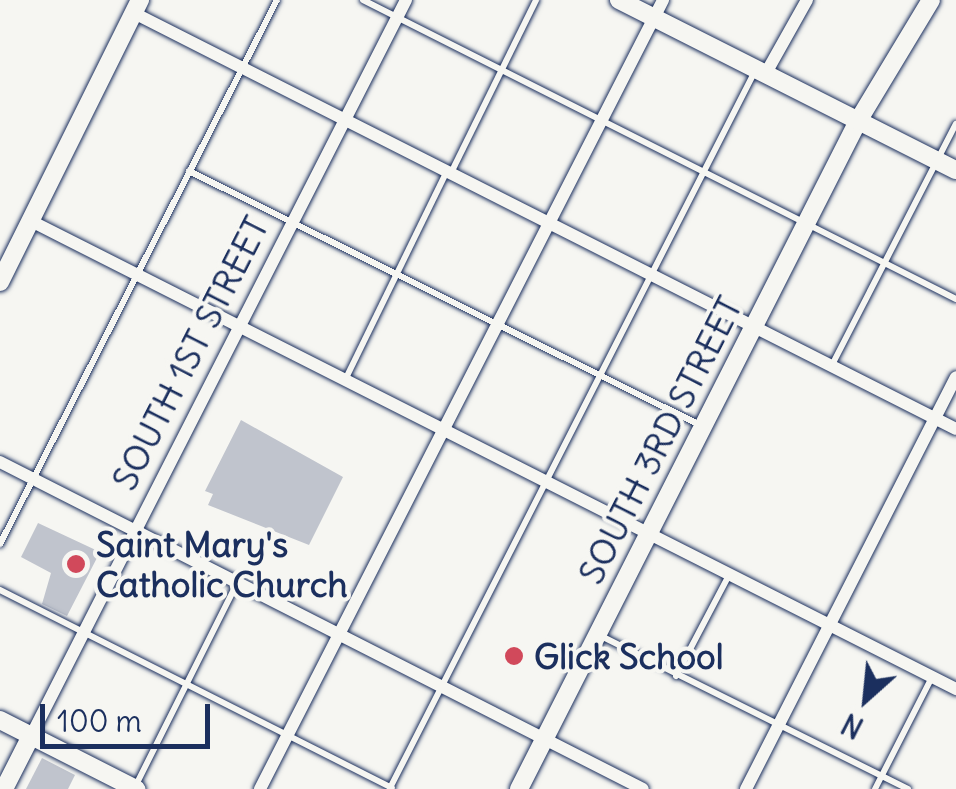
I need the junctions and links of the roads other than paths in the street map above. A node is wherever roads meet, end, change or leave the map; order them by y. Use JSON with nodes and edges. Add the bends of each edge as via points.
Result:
{"nodes":[{"id":1,"x":277,"y":0,"type":"edge"},
{"id":2,"x":364,"y":0,"type":"edge"},
{"id":3,"x":406,"y":0,"type":"edge"},
{"id":4,"x":536,"y":0,"type":"edge"},
{"id":5,"x":619,"y":0,"type":"edge"},
{"id":6,"x":808,"y":0,"type":"edge"},
{"id":7,"x":931,"y":0,"type":"edge"},
{"id":8,"x":137,"y":6,"type":"edge"},
{"id":9,"x":659,"y":8,"type":"edge"},
{"id":10,"x":397,"y":18,"type":"junction"},
{"id":11,"x":240,"y":67,"type":"junction"},
{"id":12,"x":502,"y":70,"type":"junction"},
{"id":13,"x":762,"y":71,"type":"junction"},
{"id":14,"x":345,"y":120,"type":"junction"},
{"id":15,"x":602,"y":120,"type":"junction"},
{"id":16,"x":858,"y":121,"type":"junction"},
{"id":17,"x":956,"y":124,"type":"edge"},
{"id":18,"x":937,"y":161,"type":"junction"},
{"id":19,"x":704,"y":170,"type":"junction"},
{"id":20,"x":956,"y":170,"type":"edge"},
{"id":21,"x":189,"y":171,"type":"junction"},
{"id":22,"x":449,"y":172,"type":"junction"},
{"id":23,"x":32,"y":221,"type":"junction"},
{"id":24,"x":807,"y":221,"type":"junction"},
{"id":25,"x":294,"y":222,"type":"junction"},
{"id":26,"x":550,"y":222,"type":"junction"},
{"id":27,"x":886,"y":262,"type":"junction"},
{"id":28,"x":395,"y":273,"type":"junction"},
{"id":29,"x":652,"y":273,"type":"junction"},
{"id":30,"x":138,"y":274,"type":"junction"},
{"id":31,"x":0,"y":282,"type":"edge"},
{"id":32,"x":956,"y":300,"type":"edge"},
{"id":33,"x":498,"y":324,"type":"junction"},
{"id":34,"x":755,"y":325,"type":"junction"},
{"id":35,"x":240,"y":326,"type":"junction"},
{"id":36,"x":832,"y":365,"type":"junction"},
{"id":37,"x":600,"y":375,"type":"junction"},
{"id":38,"x":956,"y":377,"type":"edge"},
{"id":39,"x":346,"y":379,"type":"junction"},
{"id":40,"x":935,"y":418,"type":"junction"},
{"id":41,"x":703,"y":426,"type":"junction"},
{"id":42,"x":444,"y":429,"type":"junction"},
{"id":43,"x":956,"y":429,"type":"edge"},
{"id":44,"x":0,"y":462,"type":"edge"},
{"id":45,"x":33,"y":479,"type":"junction"},
{"id":46,"x":546,"y":480,"type":"junction"},
{"id":47,"x":136,"y":532,"type":"junction"},
{"id":48,"x":649,"y":532,"type":"junction"},
{"id":49,"x":0,"y":544,"type":"edge"},
{"id":50,"x":730,"y":574,"type":"junction"},
{"id":51,"x":237,"y":583,"type":"junction"},
{"id":52,"x":0,"y":590,"type":"edge"},
{"id":53,"x":830,"y":625,"type":"junction"},
{"id":54,"x":84,"y":633,"type":"junction"},
{"id":55,"x":598,"y":634,"type":"junction"},
{"id":56,"x":339,"y":635,"type":"junction"},
{"id":57,"x":676,"y":676,"type":"junction"},
{"id":58,"x":932,"y":677,"type":"junction"},
{"id":59,"x":186,"y":684,"type":"junction"},
{"id":60,"x":441,"y":687,"type":"junction"},
{"id":61,"x":956,"y":690,"type":"edge"},
{"id":62,"x":0,"y":720,"type":"edge"},
{"id":63,"x":777,"y":728,"type":"junction"},
{"id":64,"x":288,"y":735,"type":"junction"},
{"id":65,"x":31,"y":736,"type":"junction"},
{"id":66,"x":544,"y":739,"type":"junction"},
{"id":67,"x":882,"y":775,"type":"junction"},
{"id":68,"x":135,"y":788,"type":"edge"},
{"id":69,"x":392,"y":788,"type":"edge"},
{"id":70,"x":4,"y":789,"type":"edge"},
{"id":71,"x":260,"y":789,"type":"edge"},
{"id":72,"x":519,"y":789,"type":"edge"},
{"id":73,"x":643,"y":789,"type":"edge"},
{"id":74,"x":746,"y":789,"type":"edge"},
{"id":75,"x":875,"y":789,"type":"edge"},
{"id":76,"x":908,"y":789,"type":"edge"}],
"edges":[{"from":1,"to":11,"type":"lane"},
{"from":2,"to":10,"type":"lane"},
{"from":3,"to":10,"type":"street","name":"SOUTH 1ST STREET"},
{"from":4,"to":12,"type":"lane"},
{"from":5,"to":9,"type":"main road"},
{"from":6,"to":13,"type":"street"},
{"from":7,"to":16,"type":"main road","name":"SOUTH 3RD STREET"},
{"from":8,"to":11,"type":"street"},
{"from":8,"to":23,"type":"main road"},
{"from":9,"to":13,"type":"main road"},
{"from":9,"to":15,"type":"street"},
{"from":10,"to":12,"type":"lane"},
{"from":10,"to":14,"type":"street","name":"SOUTH 1ST STREET"},
{"from":11,"to":14,"type":"street"},
{"from":11,"to":21,"type":"lane"},
{"from":12,"to":15,"type":"lane"},
{"from":12,"to":22,"type":"lane"},
{"from":13,"to":16,"type":"main road"},
{"from":13,"to":19,"type":"lane"},
{"from":14,"to":22,"type":"street"},
{"from":14,"to":25,"type":"street","name":"SOUTH 1ST STREET"},
{"from":15,"to":19,"type":"lane"},
{"from":15,"to":26,"type":"street"},
{"from":16,"to":18,"type":"main road"},
{"from":16,"to":24,"type":"main road","name":"SOUTH 3RD STREET"},
{"from":17,"to":18,"type":"lane"},
{"from":18,"to":20,"type":"main road"},
{"from":18,"to":27,"type":"lane"},
{"from":19,"to":24,"type":"lane"},
{"from":19,"to":29,"type":"lane"},
{"from":21,"to":25,"type":"lane"},
{"from":21,"to":30,"type":"lane"},
{"from":22,"to":26,"type":"street"},
{"from":22,"to":28,"type":"lane"},
{"from":23,"to":30,"type":"street"},
{"from":23,"to":31,"type":"main road"},
{"from":24,"to":27,"type":"lane"},
{"from":24,"to":34,"type":"main road","name":"SOUTH 3RD STREET"},
{"from":25,"to":28,"type":"lane"},
{"from":25,"to":35,"type":"street","name":"SOUTH 1ST STREET"},
{"from":26,"to":29,"type":"street"},
{"from":26,"to":33,"type":"street"},
{"from":27,"to":32,"type":"lane"},
{"from":27,"to":36,"type":"lane"},
{"from":28,"to":33,"type":"lane"},
{"from":28,"to":39,"type":"lane"},
{"from":29,"to":34,"type":"street"},
{"from":29,"to":37,"type":"lane"},
{"from":30,"to":35,"type":"street"},
{"from":30,"to":45,"type":"lane"},
{"from":33,"to":37,"type":"lane"},
{"from":33,"to":42,"type":"street"},
{"from":34,"to":36,"type":"street"},
{"from":34,"to":41,"type":"main road","name":"SOUTH 3RD STREET"},
{"from":35,"to":39,"type":"street"},
{"from":35,"to":47,"type":"street","name":"SOUTH 1ST STREET"},
{"from":36,"to":40,"type":"street"},
{"from":37,"to":41,"type":"lane"},
{"from":37,"to":46,"type":"lane"},
{"from":38,"to":40,"type":"street"},
{"from":39,"to":42,"type":"street"},
{"from":40,"to":43,"type":"street"},
{"from":40,"to":53,"type":"street"},
{"from":41,"to":48,"type":"main road","name":"SOUTH 3RD STREET"},
{"from":42,"to":46,"type":"street"},
{"from":42,"to":56,"type":"street"},
{"from":44,"to":45,"type":"street"},
{"from":45,"to":47,"type":"street"},
{"from":45,"to":49,"type":"lane"},
{"from":46,"to":48,"type":"street"},
{"from":46,"to":60,"type":"lane"},
{"from":47,"to":51,"type":"street"},
{"from":47,"to":54,"type":"street","name":"SOUTH 1ST STREET"},
{"from":48,"to":50,"type":"street"},
{"from":48,"to":55,"type":"main road","name":"SOUTH 3RD STREET"},
{"from":50,"to":53,"type":"street"},
{"from":50,"to":57,"type":"lane"},
{"from":51,"to":56,"type":"street"},
{"from":51,"to":59,"type":"lane"},
{"from":52,"to":54,"type":"lane"},
{"from":53,"to":58,"type":"street"},
{"from":53,"to":63,"type":"street"},
{"from":54,"to":59,"type":"lane"},
{"from":54,"to":65,"type":"street","name":"SOUTH 1ST STREET"},
{"from":55,"to":57,"type":"lane"},
{"from":55,"to":66,"type":"main road","name":"SOUTH 3RD STREET"},
{"from":56,"to":60,"type":"street"},
{"from":56,"to":64,"type":"street"},
{"from":57,"to":63,"type":"lane"},
{"from":58,"to":61,"type":"street"},
{"from":58,"to":67,"type":"lane"},
{"from":59,"to":64,"type":"lane"},
{"from":59,"to":68,"type":"lane"},
{"from":60,"to":66,"type":"street"},
{"from":60,"to":69,"type":"lane"},
{"from":62,"to":65,"type":"main road"},
{"from":63,"to":67,"type":"lane"},
{"from":63,"to":74,"type":"street"},
{"from":64,"to":69,"type":"lane"},
{"from":64,"to":71,"type":"street"},
{"from":65,"to":68,"type":"main road"},
{"from":65,"to":70,"type":"main road","name":"SOUTH 1ST STREET"},
{"from":66,"to":72,"type":"main road","name":"SOUTH 3RD STREET"},
{"from":66,"to":73,"type":"street"},
{"from":67,"to":75,"type":"lane"},
{"from":67,"to":76,"type":"lane"}]}
